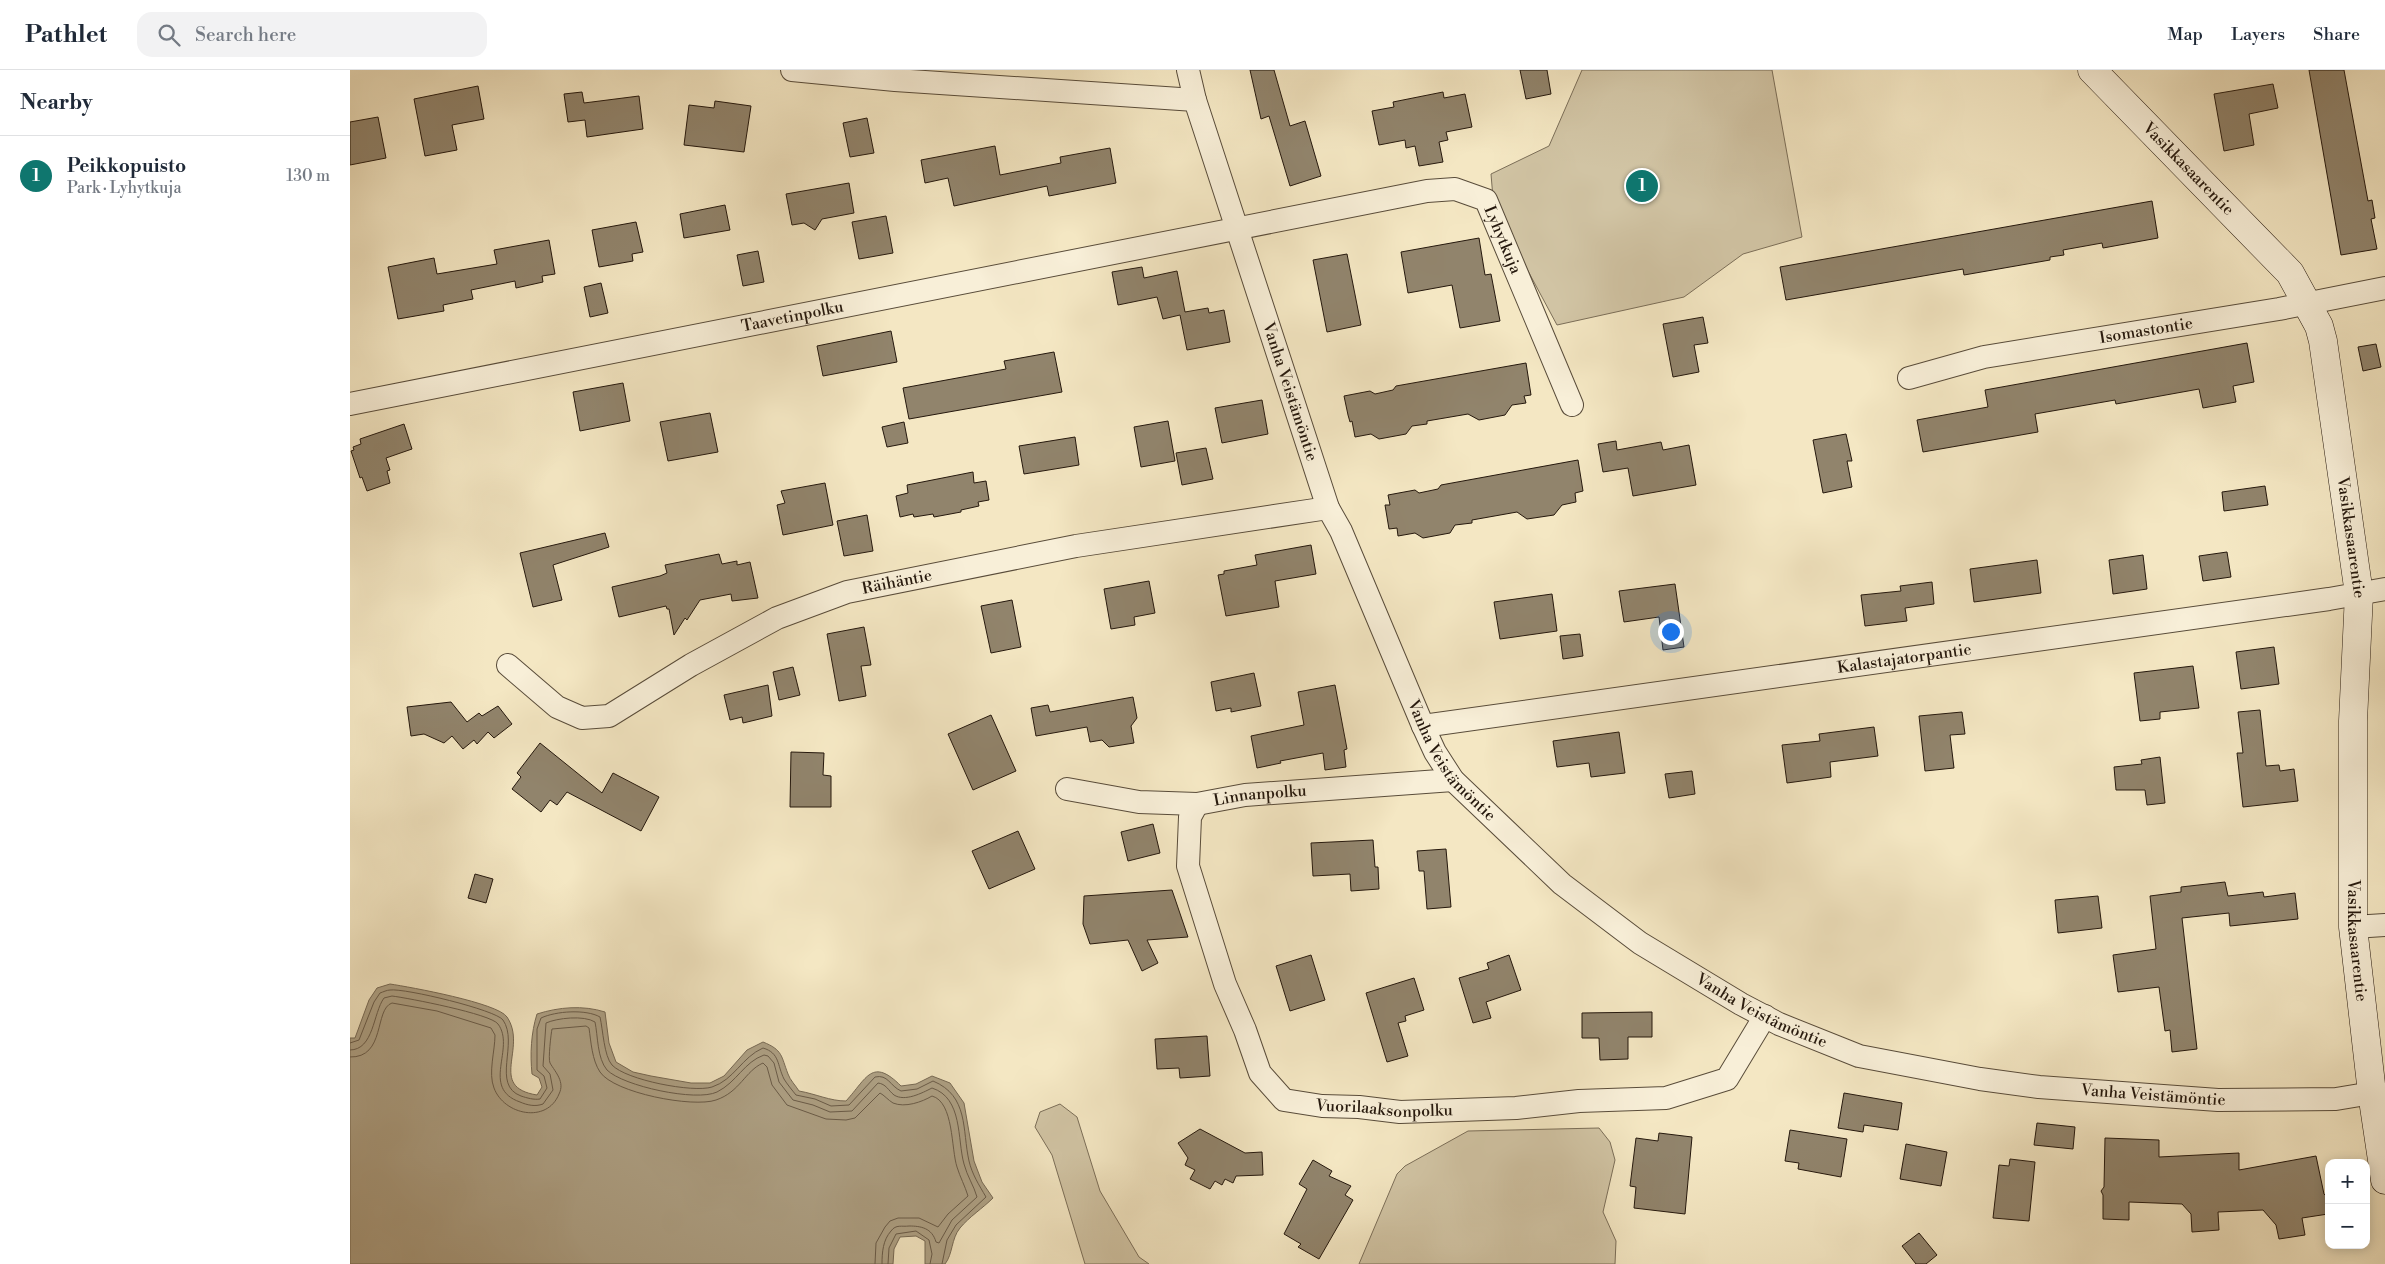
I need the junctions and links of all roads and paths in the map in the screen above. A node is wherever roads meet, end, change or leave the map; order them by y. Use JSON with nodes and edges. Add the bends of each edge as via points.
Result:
{"nodes":[{"id":1,"x":792,"y":70,"type":"edge"},
{"id":2,"x":1188,"y":70,"type":"edge"},
{"id":3,"x":2092,"y":70,"type":"edge"},
{"id":4,"x":1195,"y":100,"type":"junction"},
{"id":5,"x":1236,"y":229,"type":"junction"},
{"id":6,"x":2385,"y":288,"type":"edge"},
{"id":7,"x":2308,"y":304,"type":"junction"},
{"id":8,"x":1909,"y":378,"type":"dead end"},
{"id":9,"x":350,"y":404,"type":"edge"},
{"id":10,"x":1572,"y":405,"type":"dead end"},
{"id":11,"x":1328,"y":508,"type":"junction"},
{"id":12,"x":2372,"y":592,"type":"edge"},
{"id":13,"x":508,"y":666,"type":"dead end"},
{"id":14,"x":1422,"y":726,"type":"junction"},
{"id":15,"x":1454,"y":780,"type":"junction"},
{"id":16,"x":1067,"y":789,"type":"dead end"},
{"id":17,"x":1197,"y":804,"type":"junction"},
{"id":18,"x":2385,"y":925,"type":"edge"},
{"id":19,"x":2353,"y":927,"type":"junction"},
{"id":20,"x":1765,"y":1016,"type":"junction"},
{"id":21,"x":2372,"y":1094,"type":"junction"},
{"id":22,"x":2385,"y":1180,"type":"edge"}],
"edges":[{"from":1,"to":4,"type":"street"},
{"from":2,"to":4,"type":"street","name":"Vanha Veistämöntie"},
{"from":3,"to":7,"type":"street","name":"Vasikkasaarentie","via":[[2290,272]]},
{"from":4,"to":5,"type":"street","name":"Vanha Veistämöntie"},
{"from":5,"to":9,"type":"street","name":"Taavetinpolku"},
{"from":5,"to":10,"type":"street","name":"Lyhytkuja","via":[[1427,190],[1455,189],[1486,200]]},
{"from":5,"to":11,"type":"street","name":"Vanha Veistämöntie"},
{"from":6,"to":7,"type":"street","name":"Isomastontie"},
{"from":7,"to":8,"type":"street","name":"Isomastontie","via":[[1984,357]]},
{"from":7,"to":12,"type":"street","name":"Vasikkasaarentie","via":[[2323,341]]},
{"from":11,"to":13,"type":"street","name":"Räihäntie","via":[[1076,546],[847,592],[777,618],[608,716],[582,718],[557,707]]},
{"from":11,"to":14,"type":"street","name":"Vanha Veistämöntie","via":[[1342,530]]},
{"from":12,"to":14,"type":"street","name":"Kalastajatorpantie"},
{"from":12,"to":19,"type":"street","name":"Vasikkasaarentie","via":[[2353,721]]},
{"from":14,"to":15,"type":"street","name":"Vanha Veistämöntie","via":[[1434,752]]},
{"from":15,"to":17,"type":"street","name":"Linnanpolku","via":[[1245,796]]},
{"from":15,"to":20,"type":"street","name":"Vanha Veistämöntie","via":[[1562,884],[1640,943]]},
{"from":16,"to":17,"type":"street","name":"Linnanpolku","via":[[1139,802]]},
{"from":17,"to":20,"type":"street","name":"Vuorilaaksonpolku","via":[[1190,818],[1190,874],[1225,984],[1246,1030],[1260,1072],[1284,1100],[1400,1112],[1666,1098],[1727,1079]]},
{"from":18,"to":19,"type":"street"},
{"from":19,"to":21,"type":"street","name":"Vasikkasaarentie"},
{"from":20,"to":21,"type":"street","name":"Vanha Veistämöntie","via":[[1859,1056],[2039,1088],[2218,1100],[2336,1099]]},
{"from":21,"to":22,"type":"street"}]}
